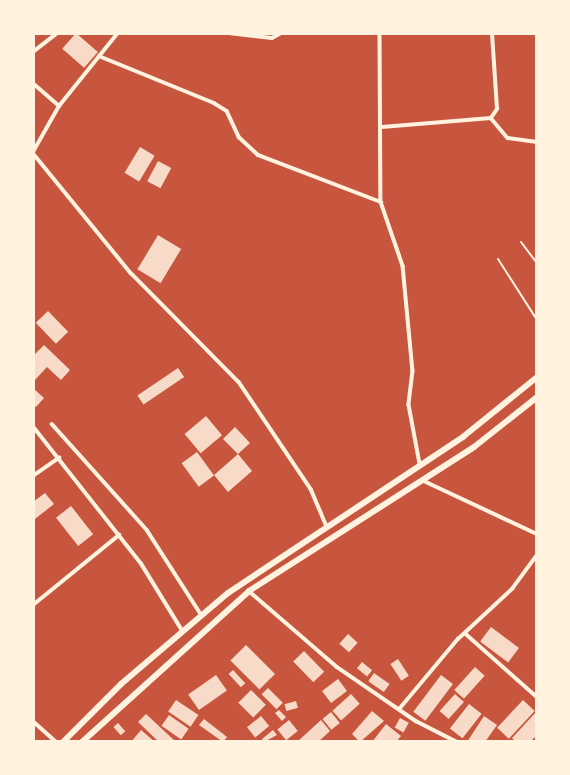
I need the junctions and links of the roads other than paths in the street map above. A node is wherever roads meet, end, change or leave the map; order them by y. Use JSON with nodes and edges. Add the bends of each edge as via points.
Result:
{"nodes":[{"id":1,"x":57,"y":33,"type":"edge"},
{"id":2,"x":118,"y":33,"type":"edge"},
{"id":3,"x":229,"y":33,"type":"edge"},
{"id":4,"x":281,"y":33,"type":"edge"},
{"id":5,"x":380,"y":33,"type":"edge"},
{"id":6,"x":492,"y":33,"type":"edge"},
{"id":7,"x":33,"y":52,"type":"edge"},
{"id":8,"x":99,"y":56,"type":"junction"},
{"id":9,"x":33,"y":83,"type":"edge"},
{"id":10,"x":59,"y":106,"type":"junction"},
{"id":11,"x":491,"y":118,"type":"junction"},
{"id":12,"x":383,"y":127,"type":"junction"},
{"id":13,"x":537,"y":142,"type":"edge"},
{"id":14,"x":33,"y":153,"type":"edge"},
{"id":15,"x":381,"y":202,"type":"junction"},
{"id":16,"x":521,"y":242,"type":"dead end"},
{"id":17,"x":498,"y":259,"type":"dead end"},
{"id":18,"x":537,"y":264,"type":"edge"},
{"id":19,"x":537,"y":320,"type":"edge"},
{"id":20,"x":537,"y":377,"type":"edge"},
{"id":21,"x":537,"y":397,"type":"edge"},
{"id":22,"x":52,"y":424,"type":"dead end"},
{"id":23,"x":33,"y":426,"type":"edge"},
{"id":24,"x":59,"y":457,"type":"junction"},
{"id":25,"x":420,"y":464,"type":"junction"},
{"id":26,"x":33,"y":475,"type":"edge"},
{"id":27,"x":424,"y":481,"type":"junction"},
{"id":28,"x":326,"y":525,"type":"junction"},
{"id":29,"x":537,"y":534,"type":"edge"},
{"id":30,"x":119,"y":535,"type":"junction"},
{"id":31,"x":537,"y":555,"type":"edge"},
{"id":32,"x":249,"y":591,"type":"junction"},
{"id":33,"x":33,"y":605,"type":"edge"},
{"id":34,"x":201,"y":614,"type":"junction"},
{"id":35,"x":182,"y":630,"type":"junction"},
{"id":36,"x":466,"y":634,"type":"junction"},
{"id":37,"x":537,"y":698,"type":"edge"},
{"id":38,"x":400,"y":708,"type":"junction"},
{"id":39,"x":33,"y":721,"type":"edge"},
{"id":40,"x":56,"y":742,"type":"edge"},
{"id":41,"x":63,"y":742,"type":"edge"},
{"id":42,"x":82,"y":742,"type":"edge"},
{"id":43,"x":457,"y":742,"type":"edge"}],
"edges":[{"from":1,"to":7,"type":"street"},
{"from":2,"to":8,"type":"street"},
{"from":3,"to":4,"type":"street","via":[[272,38]]},
{"from":5,"to":12,"type":"street"},
{"from":6,"to":11,"type":"street","via":[[497,109]]},
{"from":8,"to":10,"type":"street"},
{"from":8,"to":15,"type":"street","via":[[228,111],[239,137],[258,155]]},
{"from":9,"to":10,"type":"street"},
{"from":10,"to":14,"type":"street"},
{"from":11,"to":12,"type":"street"},
{"from":11,"to":13,"type":"street","via":[[508,138]]},
{"from":12,"to":15,"type":"street"},
{"from":14,"to":28,"type":"street","via":[[131,273],[239,382],[311,489]]},
{"from":15,"to":25,"type":"street","via":[[402,266],[413,370],[409,405]]},
{"from":16,"to":18,"type":"lane"},
{"from":17,"to":19,"type":"lane"},
{"from":20,"to":25,"type":"main road","via":[[464,436]]},
{"from":21,"to":27,"type":"main road"},
{"from":22,"to":34,"type":"street","via":[[147,530]]},
{"from":23,"to":24,"type":"street"},
{"from":24,"to":26,"type":"street"},
{"from":24,"to":30,"type":"street"},
{"from":25,"to":28,"type":"main road"},
{"from":27,"to":29,"type":"street"},
{"from":27,"to":32,"type":"main road"},
{"from":28,"to":34,"type":"main road"},
{"from":30,"to":33,"type":"street"},
{"from":30,"to":35,"type":"street","via":[[164,595]]},
{"from":31,"to":36,"type":"street","via":[[512,589]]},
{"from":32,"to":38,"type":"street","via":[[337,667]]},
{"from":32,"to":42,"type":"main road"},
{"from":34,"to":35,"type":"main road"},
{"from":35,"to":41,"type":"main road"},
{"from":36,"to":37,"type":"street"},
{"from":36,"to":38,"type":"street"},
{"from":38,"to":43,"type":"street"},
{"from":39,"to":40,"type":"street"}]}
